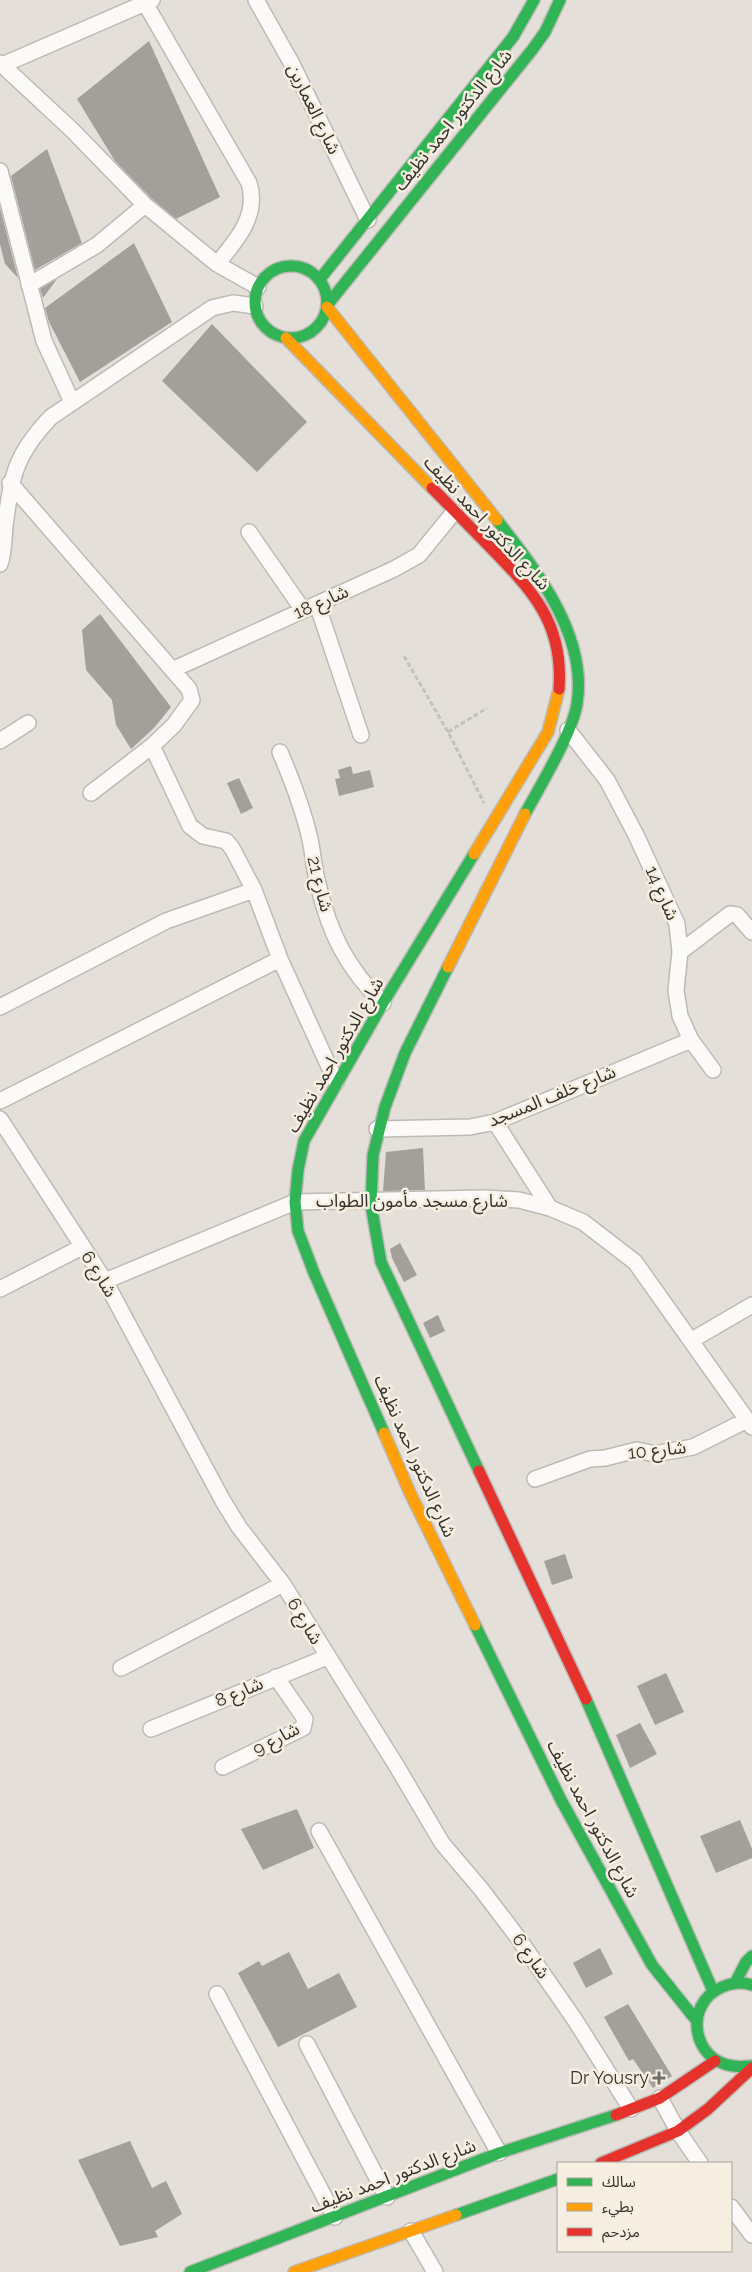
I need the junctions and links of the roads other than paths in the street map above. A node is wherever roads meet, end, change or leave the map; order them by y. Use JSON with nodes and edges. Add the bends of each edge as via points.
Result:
{"nodes":[{"id":1,"x":256,"y":0,"type":"edge"},
{"id":2,"x":534,"y":0,"type":"edge"},
{"id":3,"x":560,"y":0,"type":"edge"},
{"id":4,"x":148,"y":1,"type":"edge"},
{"id":5,"x":1,"y":68,"type":"edge"},
{"id":6,"x":0,"y":171,"type":"edge"},
{"id":7,"x":145,"y":205,"type":"junction"},
{"id":8,"x":368,"y":220,"type":"junction"},
{"id":9,"x":218,"y":264,"type":"junction"},
{"id":10,"x":320,"y":279,"type":"junction"},
{"id":11,"x":29,"y":285,"type":"junction"},
{"id":12,"x":258,"y":287,"type":"junction"},
{"id":13,"x":255,"y":306,"type":"junction"},
{"id":14,"x":328,"y":306,"type":"junction"},
{"id":15,"x":286,"y":338,"type":"junction"},
{"id":16,"x":72,"y":402,"type":"junction"},
{"id":17,"x":10,"y":483,"type":"junction"},
{"id":18,"x":454,"y":512,"type":"junction"},
{"id":19,"x":249,"y":532,"type":"dead end"},
{"id":20,"x":0,"y":564,"type":"edge"},
{"id":21,"x":310,"y":607,"type":"junction"},
{"id":22,"x":172,"y":670,"type":"junction"},
{"id":23,"x":28,"y":723,"type":"dead end"},
{"id":24,"x":568,"y":730,"type":"junction"},
{"id":25,"x":361,"y":736,"type":"dead end"},
{"id":26,"x":0,"y":741,"type":"edge"},
{"id":27,"x":152,"y":746,"type":"junction"},
{"id":28,"x":280,"y":752,"type":"dead end"},
{"id":29,"x":91,"y":793,"type":"dead end"},
{"id":30,"x":254,"y":890,"type":"junction"},
{"id":31,"x":752,"y":932,"type":"edge"},
{"id":32,"x":680,"y":952,"type":"junction"},
{"id":33,"x":280,"y":959,"type":"junction"},
{"id":34,"x":383,"y":1003,"type":"junction"},
{"id":35,"x":0,"y":1008,"type":"edge"},
{"id":36,"x":691,"y":1040,"type":"junction"},
{"id":37,"x":713,"y":1070,"type":"dead end"},
{"id":38,"x":336,"y":1082,"type":"junction"},
{"id":39,"x":0,"y":1101,"type":"edge"},
{"id":40,"x":0,"y":1119,"type":"edge"},
{"id":41,"x":495,"y":1122,"type":"junction"},
{"id":42,"x":377,"y":1129,"type":"junction"},
{"id":43,"x":370,"y":1200,"type":"junction"},
{"id":44,"x":295,"y":1202,"type":"junction"},
{"id":45,"x":550,"y":1208,"type":"junction"},
{"id":46,"x":82,"y":1247,"type":"junction"},
{"id":47,"x":105,"y":1281,"type":"junction"},
{"id":48,"x":0,"y":1289,"type":"edge"},
{"id":49,"x":752,"y":1305,"type":"edge"},
{"id":50,"x":692,"y":1340,"type":"junction"},
{"id":51,"x":749,"y":1418,"type":"edge"},
{"id":52,"x":535,"y":1479,"type":"dead end"},
{"id":53,"x":283,"y":1584,"type":"junction"},
{"id":54,"x":327,"y":1658,"type":"junction"},
{"id":55,"x":121,"y":1668,"type":"dead end"},
{"id":56,"x":276,"y":1677,"type":"junction"},
{"id":57,"x":152,"y":1729,"type":"dead end"},
{"id":58,"x":223,"y":1767,"type":"dead end"},
{"id":59,"x":319,"y":1831,"type":"dead end"},
{"id":60,"x":752,"y":1956,"type":"edge"},
{"id":61,"x":735,"y":1982,"type":"junction"},
{"id":62,"x":752,"y":1985,"type":"edge"},
{"id":63,"x":713,"y":1990,"type":"junction"},
{"id":64,"x":217,"y":1994,"type":"dead end"},
{"id":65,"x":696,"y":2020,"type":"junction"},
{"id":66,"x":307,"y":2044,"type":"dead end"},
{"id":67,"x":715,"y":2061,"type":"junction"},
{"id":68,"x":752,"y":2067,"type":"edge"},
{"id":69,"x":660,"y":2098,"type":"junction"},
{"id":70,"x":631,"y":2110,"type":"junction"},
{"id":71,"x":678,"y":2131,"type":"junction"},
{"id":72,"x":499,"y":2153,"type":"junction"},
{"id":73,"x":603,"y":2162,"type":"edge"},
{"id":74,"x":699,"y":2162,"type":"edge"},
{"id":75,"x":557,"y":2178,"type":"edge"},
{"id":76,"x":387,"y":2197,"type":"junction"},
{"id":77,"x":732,"y":2208,"type":"edge"},
{"id":78,"x":335,"y":2217,"type":"junction"},
{"id":79,"x":411,"y":2231,"type":"junction"},
{"id":80,"x":752,"y":2235,"type":"edge"},
{"id":81,"x":304,"y":2271,"type":"edge"},
{"id":82,"x":190,"y":2272,"type":"edge"},
{"id":83,"x":435,"y":2272,"type":"edge"}],
"edges":[{"from":1,"to":8,"type":"street","name":"شارع العمارين","via":[[292,64]]},
{"from":2,"to":8,"type":"main road","name":"شارع الدكتور احمد نظيف","via":[[513,37]]},
{"from":3,"to":14,"type":"main road","name":"شارع الدكتور احمد نظيف","via":[[532,50]]},
{"from":4,"to":5,"type":"street"},
{"from":4,"to":9,"type":"street","via":[[249,183],[249,215],[243,233]]},
{"from":5,"to":7,"type":"street","via":[[72,130]]},
{"from":6,"to":11,"type":"street"},
{"from":7,"to":9,"type":"street"},
{"from":7,"to":11,"type":"street","via":[[97,245]]},
{"from":8,"to":10,"type":"main road","name":"شارع الدكتور احمد نظيف"},
{"from":9,"to":12,"type":"street"},
{"from":10,"to":12,"type":"main road","via":[[310,271],[287,266],[270,273]]},
{"from":10,"to":14,"type":"main road"},
{"from":11,"to":16,"type":"street","via":[[44,341]]},
{"from":12,"to":13,"type":"main road"},
{"from":13,"to":15,"type":"main road","via":[[265,328]]},
{"from":13,"to":16,"type":"street","via":[[233,303],[212,308]]},
{"from":14,"to":15,"type":"main road","via":[[323,321],[313,332]]},
{"from":14,"to":24,"type":"main road","name":"شارع الدكتور احمد نظيف","via":[[520,551],[556,604],[569,633],[577,667],[577,704]]},
{"from":15,"to":18,"type":"main road","name":"شارع الدكتور احمد نظيف"},
{"from":16,"to":17,"type":"street","via":[[33,436],[19,458]]},
{"from":17,"to":20,"type":"street"},
{"from":17,"to":22,"type":"street"},
{"from":18,"to":21,"type":"street","name":"شارع 18","via":[[419,555]]},
{"from":18,"to":34,"type":"main road","name":"شارع الدكتور احمد نظيف","via":[[525,583],[543,610],[555,639],[560,670],[558,702],[548,732]]},
{"from":19,"to":21,"type":"street"},
{"from":21,"to":22,"type":"street","name":"شارع 18"},
{"from":21,"to":25,"type":"street"},
{"from":22,"to":27,"type":"street","via":[[189,690],[192,700],[174,725]]},
{"from":23,"to":26,"type":"street"},
{"from":24,"to":32,"type":"street","name":"شارع 14","via":[[607,780],[636,835],[677,924]]},
{"from":24,"to":42,"type":"main road","name":"شارع الدكتور احمد نظيف","via":[[405,1053]]},
{"from":27,"to":29,"type":"street"},
{"from":27,"to":30,"type":"street","via":[[190,826],[203,836],[226,841]]},
{"from":28,"to":34,"type":"street","name":"شارع 21","via":[[299,798],[318,885],[337,943],[360,979]]},
{"from":30,"to":33,"type":"street"},
{"from":30,"to":35,"type":"street","via":[[166,921]]},
{"from":31,"to":32,"type":"street","via":[[737,915],[730,914]]},
{"from":32,"to":36,"type":"street","name":"شارع 14","via":[[676,990],[680,1016]]},
{"from":33,"to":38,"type":"street"},
{"from":33,"to":39,"type":"street"},
{"from":34,"to":38,"type":"main road","name":"شارع الدكتور احمد نظيف"},
{"from":36,"to":37,"type":"street","name":"شارع 14"},
{"from":36,"to":41,"type":"street","name":"شارع خلف المسجد"},
{"from":38,"to":44,"type":"main road","name":"شارع الدكتور احمد نظيف","via":[[304,1141]]},
{"from":40,"to":46,"type":"street","name":"شارع 6"},
{"from":41,"to":42,"type":"street","name":"شارع خلف المسجد","via":[[470,1127]]},
{"from":41,"to":45,"type":"street"},
{"from":42,"to":43,"type":"main road","name":"شارع الدكتور احمد نظيف","via":[[371,1164]]},
{"from":43,"to":44,"type":"street","name":"شارع مسجد مأمون الطواب"},
{"from":43,"to":45,"type":"street","name":"شارع مسجد مأمون الطواب","via":[[484,1198],[519,1200]]},
{"from":43,"to":63,"type":"main road","name":"شارع الدكتور احمد نظيف","via":[[382,1262],[605,1740]]},
{"from":44,"to":47,"type":"street","name":"شارع مسجد مأمون الطواب"},
{"from":44,"to":65,"type":"main road","name":"شارع الدكتور احمد نظيف","via":[[298,1231],[314,1274],[410,1493],[552,1782],[652,1965]]},
{"from":45,"to":50,"type":"street","name":"شارع مسجد مأمون الطواب","via":[[583,1222],[635,1262]]},
{"from":46,"to":47,"type":"street","name":"شارع 6"},
{"from":46,"to":48,"type":"street"},
{"from":47,"to":53,"type":"street","name":"شارع 6","via":[[223,1501]]},
{"from":49,"to":50,"type":"street"},
{"from":50,"to":51,"type":"street","name":"شارع مسجد مأمون الطواب"},
{"from":51,"to":52,"type":"street","name":"شارع 10","via":[[693,1447],[655,1454],[637,1450],[590,1459]]},
{"from":53,"to":54,"type":"street","name":"شارع 6"},
{"from":53,"to":55,"type":"street"},
{"from":54,"to":56,"type":"street","name":"شارع 8"},
{"from":54,"to":70,"type":"street","name":"شارع 6","via":[[442,1843],[516,1935],[580,2027]]},
{"from":56,"to":57,"type":"street","name":"شارع 8"},
{"from":56,"to":58,"type":"street","name":"شارع 9","via":[[305,1719],[303,1728]]},
{"from":59,"to":72,"type":"street"},
{"from":60,"to":61,"type":"main road"},
{"from":61,"to":62,"type":"main road"},
{"from":61,"to":63,"type":"main road"},
{"from":63,"to":65,"type":"main road","via":[[702,2004]]},
{"from":64,"to":78,"type":"street"},
{"from":65,"to":67,"type":"main road","via":[[700,2043]]},
{"from":66,"to":76,"type":"street"},
{"from":67,"to":68,"type":"main road","via":[[727,2067]]},
{"from":67,"to":69,"type":"main road","name":"شارع الدكتور احمد نظيف"},
{"from":68,"to":71,"type":"main road","via":[[708,2109]]},
{"from":69,"to":70,"type":"main road","name":"شارع الدكتور احمد نظيف"},
{"from":69,"to":71,"type":"street"},
{"from":70,"to":72,"type":"main road","name":"شارع الدكتور احمد نظيف"},
{"from":71,"to":73,"type":"main road"},
{"from":71,"to":74,"type":"street"},
{"from":72,"to":76,"type":"main road","name":"شارع الدكتور احمد نظيف"},
{"from":75,"to":79,"type":"main road"},
{"from":76,"to":78,"type":"main road","name":"شارع الدكتور احمد نظيف"},
{"from":77,"to":80,"type":"street"},
{"from":78,"to":82,"type":"main road","name":"شارع الدكتور احمد نظيف"},
{"from":79,"to":81,"type":"main road"},
{"from":79,"to":83,"type":"street"}]}
